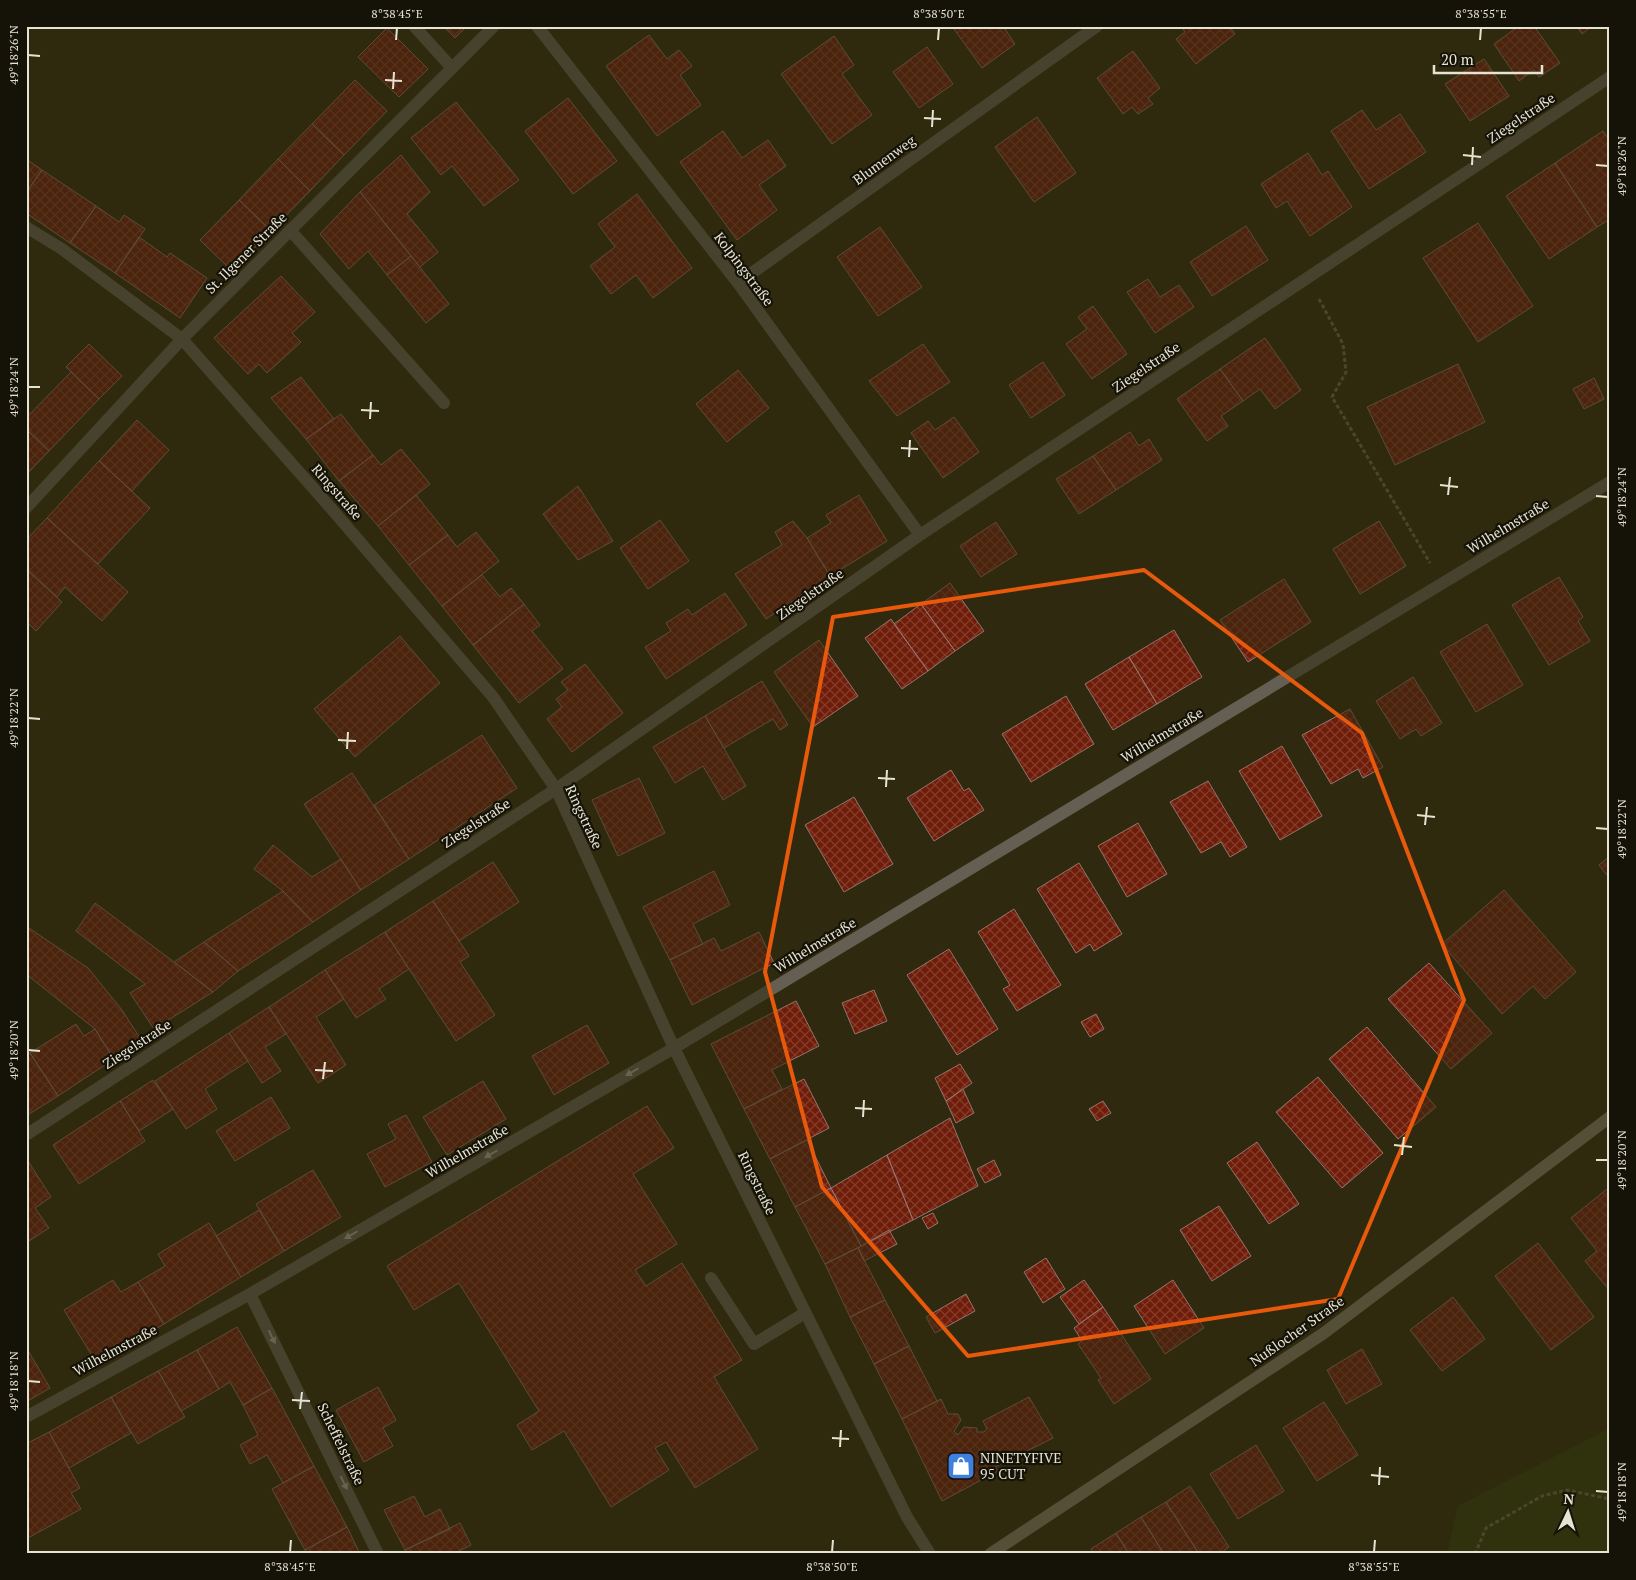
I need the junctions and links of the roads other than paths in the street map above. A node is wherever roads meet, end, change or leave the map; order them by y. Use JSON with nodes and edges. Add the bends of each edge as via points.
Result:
{"nodes":[{"id":1,"x":414,"y":26,"type":"edge"},
{"id":2,"x":494,"y":26,"type":"edge"},
{"id":3,"x":537,"y":26,"type":"edge"},
{"id":4,"x":1097,"y":26,"type":"edge"},
{"id":5,"x":451,"y":67,"type":"junction"},
{"id":6,"x":1610,"y":77,"type":"edge"},
{"id":7,"x":26,"y":228,"type":"edge"},
{"id":8,"x":290,"y":230,"type":"junction"},
{"id":9,"x":738,"y":283,"type":"junction"},
{"id":10,"x":182,"y":339,"type":"junction"},
{"id":11,"x":444,"y":403,"type":"dead end"},
{"id":12,"x":1610,"y":482,"type":"edge"},
{"id":13,"x":26,"y":508,"type":"edge"},
{"id":14,"x":920,"y":535,"type":"junction"},
{"id":15,"x":556,"y":789,"type":"junction"},
{"id":16,"x":674,"y":1048,"type":"junction"},
{"id":17,"x":1610,"y":1117,"type":"edge"},
{"id":18,"x":26,"y":1135,"type":"edge"},
{"id":19,"x":711,"y":1278,"type":"dead end"},
{"id":20,"x":250,"y":1294,"type":"junction"},
{"id":21,"x":805,"y":1313,"type":"junction"},
{"id":22,"x":26,"y":1417,"type":"edge"},
{"id":23,"x":378,"y":1554,"type":"edge"},
{"id":24,"x":930,"y":1554,"type":"edge"},
{"id":25,"x":990,"y":1554,"type":"edge"}],
"edges":[{"from":1,"to":5,"type":"street"},
{"from":2,"to":5,"type":"street","name":"St. Ilgener Straße"},
{"from":3,"to":9,"type":"street","name":"Kolpingstraße"},
{"from":4,"to":9,"type":"street","name":"Blumenweg"},
{"from":5,"to":8,"type":"street","name":"St. Ilgener Straße"},
{"from":6,"to":14,"type":"street","name":"Ziegelstraße"},
{"from":7,"to":10,"type":"street","name":"Ringstraße","via":[[62,249]]},
{"from":8,"to":10,"type":"street","name":"St. Ilgener Straße"},
{"from":8,"to":11,"type":"street"},
{"from":9,"to":14,"type":"street","name":"Kolpingstraße"},
{"from":10,"to":13,"type":"street","name":"St. Ilgener Straße"},
{"from":10,"to":15,"type":"street","name":"Ringstraße","via":[[493,696]]},
{"from":12,"to":16,"type":"street","name":"Wilhelmstraße"},
{"from":14,"to":15,"type":"street","name":"Ziegelstraße"},
{"from":15,"to":16,"type":"street","name":"Ringstraße"},
{"from":15,"to":18,"type":"street","name":"Ziegelstraße"},
{"from":16,"to":20,"type":"street","name":"Wilhelmstraße","one_way":true},
{"from":16,"to":21,"type":"street","name":"Ringstraße"},
{"from":17,"to":25,"type":"street","name":"Nußlocher Straße","via":[[1324,1333]]},
{"from":19,"to":21,"type":"street","via":[[754,1344]]},
{"from":20,"to":22,"type":"street","name":"Wilhelmstraße"},
{"from":20,"to":23,"type":"street","name":"Scheffelstraße","one_way":true},
{"from":21,"to":24,"type":"street","name":"Ringstraße","via":[[907,1517]]}]}
